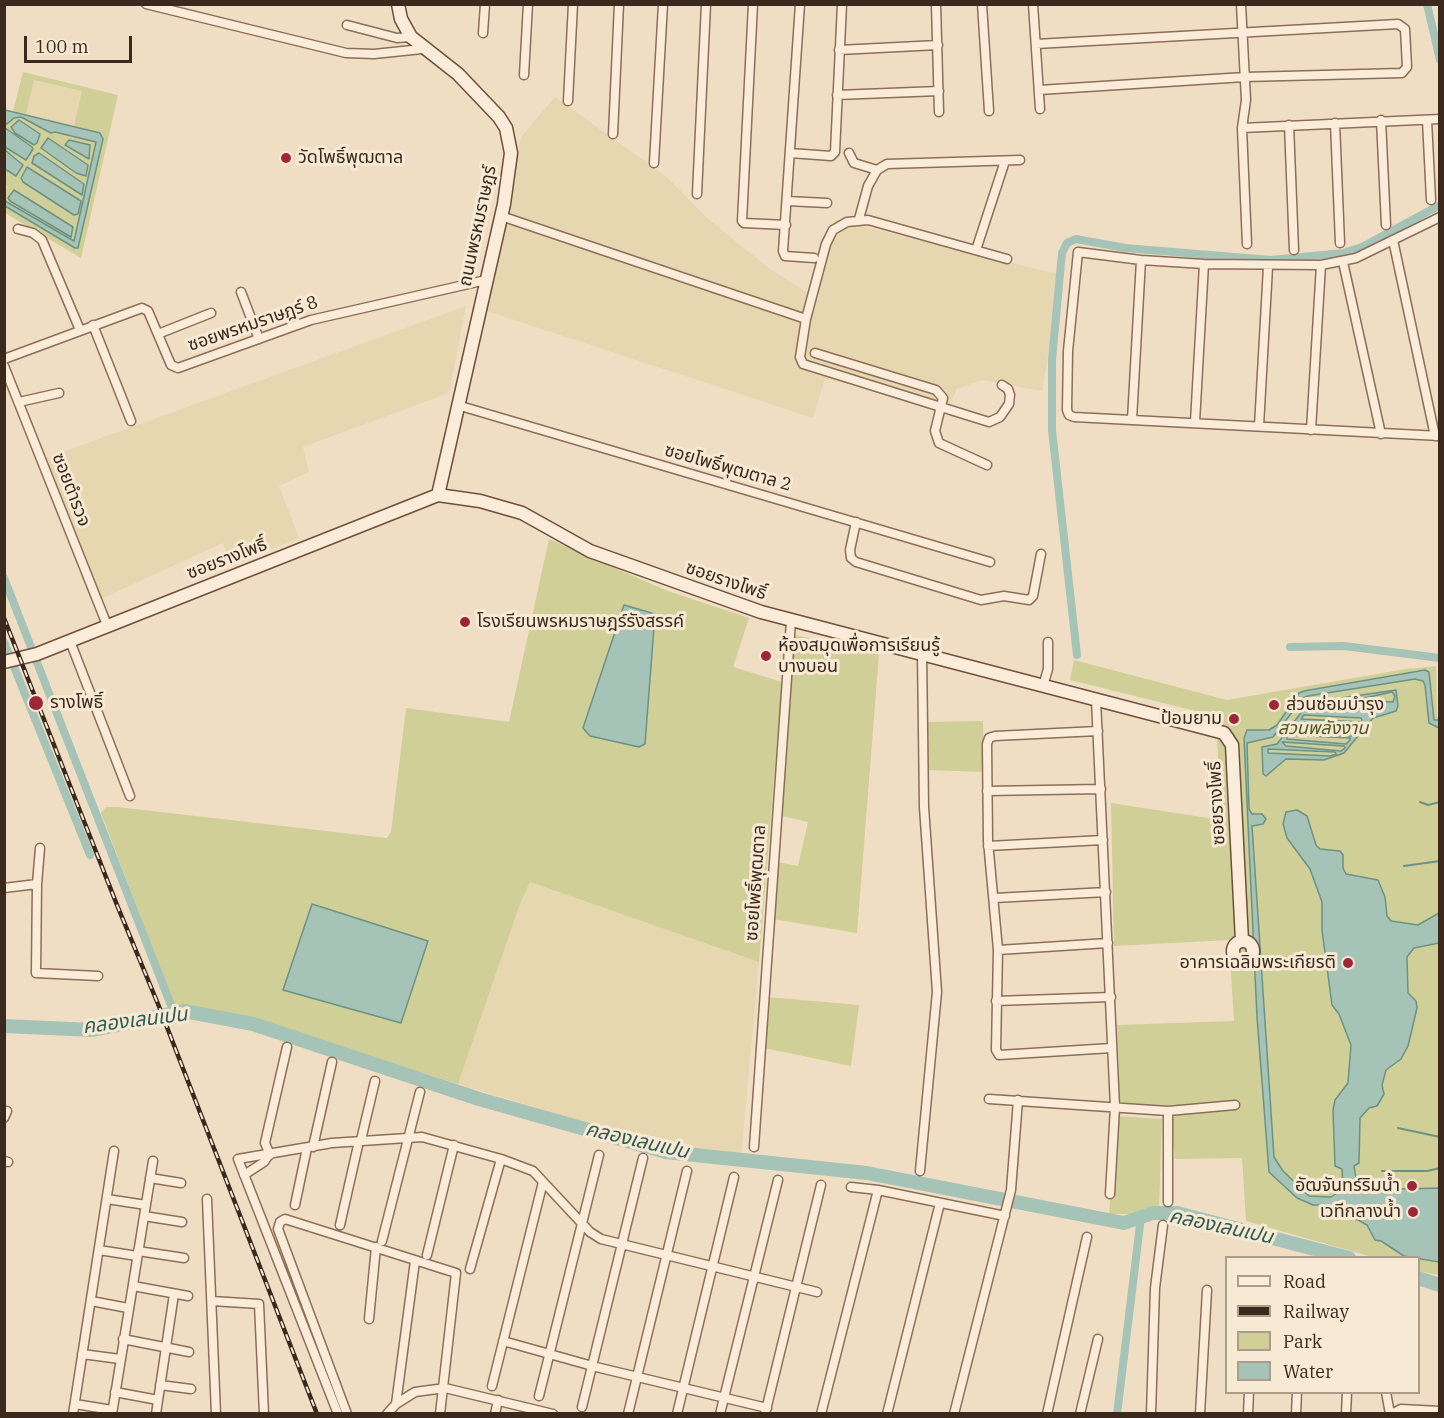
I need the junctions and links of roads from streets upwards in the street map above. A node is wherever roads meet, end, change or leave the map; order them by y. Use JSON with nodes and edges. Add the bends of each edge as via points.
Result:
{"nodes":[{"id":1,"x":146,"y":4,"type":"edge"},
{"id":2,"x":398,"y":4,"type":"edge"},
{"id":3,"x":484,"y":4,"type":"edge"},
{"id":4,"x":528,"y":4,"type":"edge"},
{"id":5,"x":573,"y":4,"type":"edge"},
{"id":6,"x":619,"y":4,"type":"edge"},
{"id":7,"x":663,"y":4,"type":"edge"},
{"id":8,"x":706,"y":4,"type":"edge"},
{"id":9,"x":753,"y":4,"type":"edge"},
{"id":10,"x":800,"y":4,"type":"edge"},
{"id":11,"x":842,"y":4,"type":"edge"},
{"id":12,"x":936,"y":4,"type":"edge"},
{"id":13,"x":982,"y":4,"type":"edge"},
{"id":14,"x":1033,"y":4,"type":"edge"},
{"id":15,"x":1241,"y":4,"type":"edge"},
{"id":16,"x":347,"y":25,"type":"dead end"},
{"id":17,"x":483,"y":33,"type":"dead end"},
{"id":18,"x":1243,"y":33,"type":"junction"},
{"id":19,"x":411,"y":37,"type":"junction"},
{"id":20,"x":1036,"y":44,"type":"junction"},
{"id":21,"x":938,"y":45,"type":"junction"},
{"id":22,"x":422,"y":48,"type":"junction"},
{"id":23,"x":839,"y":50,"type":"junction"},
{"id":24,"x":524,"y":75,"type":"dead end"},
{"id":25,"x":1245,"y":77,"type":"junction"},
{"id":26,"x":1039,"y":90,"type":"junction"},
{"id":27,"x":939,"y":91,"type":"junction"},
{"id":28,"x":837,"y":95,"type":"junction"},
{"id":29,"x":568,"y":101,"type":"dead end"},
{"id":30,"x":1040,"y":109,"type":"dead end"},
{"id":31,"x":989,"y":111,"type":"dead end"},
{"id":32,"x":939,"y":112,"type":"dead end"},
{"id":33,"x":1440,"y":119,"type":"edge"},
{"id":34,"x":1381,"y":120,"type":"junction"},
{"id":35,"x":1427,"y":120,"type":"junction"},
{"id":36,"x":1335,"y":123,"type":"junction"},
{"id":37,"x":1289,"y":124,"type":"junction"},
{"id":38,"x":1242,"y":128,"type":"junction"},
{"id":39,"x":613,"y":134,"type":"dead end"},
{"id":40,"x":790,"y":153,"type":"junction"},
{"id":41,"x":849,"y":153,"type":"dead end"},
{"id":42,"x":1020,"y":160,"type":"dead end"},
{"id":43,"x":1005,"y":161,"type":"junction"},
{"id":44,"x":654,"y":163,"type":"dead end"},
{"id":45,"x":877,"y":170,"type":"junction"},
{"id":46,"x":697,"y":194,"type":"dead end"},
{"id":47,"x":787,"y":201,"type":"junction"},
{"id":48,"x":1431,"y":201,"type":"dead end"},
{"id":49,"x":827,"y":203,"type":"dead end"},
{"id":50,"x":501,"y":216,"type":"junction"},
{"id":51,"x":1440,"y":217,"type":"edge"},
{"id":52,"x":859,"y":219,"type":"junction"},
{"id":53,"x":786,"y":225,"type":"junction"},
{"id":54,"x":1386,"y":225,"type":"dead end"},
{"id":55,"x":18,"y":229,"type":"dead end"},
{"id":56,"x":1393,"y":240,"type":"junction"},
{"id":57,"x":1340,"y":243,"type":"dead end"},
{"id":58,"x":1247,"y":244,"type":"dead end"},
{"id":59,"x":976,"y":250,"type":"junction"},
{"id":60,"x":1294,"y":250,"type":"dead end"},
{"id":61,"x":814,"y":258,"type":"dead end"},
{"id":62,"x":1007,"y":259,"type":"dead end"},
{"id":63,"x":1141,"y":260,"type":"junction"},
{"id":64,"x":1343,"y":262,"type":"junction"},
{"id":65,"x":1204,"y":264,"type":"junction"},
{"id":66,"x":1321,"y":265,"type":"junction"},
{"id":67,"x":1268,"y":267,"type":"junction"},
{"id":68,"x":486,"y":280,"type":"junction"},
{"id":69,"x":241,"y":292,"type":"dead end"},
{"id":70,"x":211,"y":313,"type":"dead end"},
{"id":71,"x":806,"y":319,"type":"junction"},
{"id":72,"x":93,"y":325,"type":"junction"},
{"id":73,"x":80,"y":330,"type":"junction"},
{"id":74,"x":158,"y":334,"type":"junction"},
{"id":75,"x":259,"y":339,"type":"junction"},
{"id":76,"x":801,"y":348,"type":"junction"},
{"id":77,"x":815,"y":353,"type":"junction"},
{"id":78,"x":4,"y":359,"type":"edge"},
{"id":79,"x":4,"y":366,"type":"edge"},
{"id":80,"x":821,"y":370,"type":"junction"},
{"id":81,"x":1002,"y":385,"type":"dead end"},
{"id":82,"x":59,"y":393,"type":"dead end"},
{"id":83,"x":19,"y":402,"type":"junction"},
{"id":84,"x":457,"y":405,"type":"junction"},
{"id":85,"x":941,"y":408,"type":"junction"},
{"id":86,"x":1132,"y":420,"type":"junction"},
{"id":87,"x":131,"y":421,"type":"dead end"},
{"id":88,"x":1195,"y":422,"type":"junction"},
{"id":89,"x":1259,"y":426,"type":"junction"},
{"id":90,"x":1311,"y":430,"type":"junction"},
{"id":91,"x":1381,"y":434,"type":"junction"},
{"id":92,"x":1437,"y":436,"type":"edge"},
{"id":93,"x":987,"y":465,"type":"dead end"},
{"id":94,"x":438,"y":495,"type":"junction"},
{"id":95,"x":856,"y":522,"type":"junction"},
{"id":96,"x":1041,"y":554,"type":"dead end"},
{"id":97,"x":990,"y":562,"type":"dead end"},
{"id":98,"x":791,"y":621,"type":"junction"},
{"id":99,"x":107,"y":625,"type":"junction"},
{"id":100,"x":70,"y":641,"type":"junction"},
{"id":101,"x":1048,"y":642,"type":"dead end"},
{"id":102,"x":922,"y":653,"type":"junction"},
{"id":103,"x":9,"y":662,"type":"edge"},
{"id":104,"x":1043,"y":686,"type":"junction"},
{"id":105,"x":1095,"y":700,"type":"junction"},
{"id":106,"x":1098,"y":731,"type":"junction"},
{"id":107,"x":1101,"y":789,"type":"junction"},
{"id":108,"x":987,"y":791,"type":"junction"},
{"id":109,"x":130,"y":796,"type":"dead end"},
{"id":110,"x":1103,"y":840,"type":"junction"},
{"id":111,"x":988,"y":846,"type":"junction"},
{"id":112,"x":40,"y":848,"type":"dead end"},
{"id":113,"x":37,"y":884,"type":"junction"},
{"id":114,"x":4,"y":888,"type":"edge"},
{"id":115,"x":1106,"y":892,"type":"junction"},
{"id":116,"x":995,"y":898,"type":"junction"},
{"id":117,"x":1242,"y":941,"type":"dead end"},
{"id":118,"x":1108,"y":943,"type":"junction"},
{"id":119,"x":998,"y":950,"type":"junction"},
{"id":120,"x":98,"y":976,"type":"dead end"},
{"id":121,"x":1111,"y":997,"type":"junction"},
{"id":122,"x":996,"y":1001,"type":"junction"},
{"id":123,"x":287,"y":1047,"type":"dead end"},
{"id":124,"x":1112,"y":1048,"type":"junction"},
{"id":125,"x":332,"y":1062,"type":"dead end"},
{"id":126,"x":375,"y":1081,"type":"dead end"},
{"id":127,"x":420,"y":1092,"type":"dead end"},
{"id":128,"x":989,"y":1099,"type":"dead end"},
{"id":129,"x":1018,"y":1100,"type":"junction"},
{"id":130,"x":1235,"y":1105,"type":"dead end"},
{"id":131,"x":1115,"y":1107,"type":"junction"},
{"id":132,"x":1168,"y":1111,"type":"junction"},
{"id":133,"x":410,"y":1137,"type":"junction"},
{"id":134,"x":360,"y":1140,"type":"junction"},
{"id":135,"x":454,"y":1145,"type":"junction"},
{"id":136,"x":310,"y":1147,"type":"junction"},
{"id":137,"x":754,"y":1147,"type":"dead end"},
{"id":138,"x":114,"y":1151,"type":"dead end"},
{"id":139,"x":269,"y":1155,"type":"junction"},
{"id":140,"x":599,"y":1155,"type":"dead end"},
{"id":141,"x":643,"y":1158,"type":"dead end"},
{"id":142,"x":501,"y":1159,"type":"junction"},
{"id":143,"x":153,"y":1161,"type":"dead end"},
{"id":144,"x":687,"y":1171,"type":"dead end"},
{"id":145,"x":920,"y":1172,"type":"dead end"},
{"id":146,"x":244,"y":1174,"type":"junction"},
{"id":147,"x":734,"y":1177,"type":"dead end"},
{"id":148,"x":150,"y":1178,"type":"junction"},
{"id":149,"x":778,"y":1180,"type":"dead end"},
{"id":150,"x":543,"y":1182,"type":"junction"},
{"id":151,"x":182,"y":1183,"type":"dead end"},
{"id":152,"x":821,"y":1185,"type":"dead end"},
{"id":153,"x":851,"y":1187,"type":"dead end"},
{"id":154,"x":878,"y":1190,"type":"junction"},
{"id":155,"x":1110,"y":1194,"type":"dead end"},
{"id":156,"x":107,"y":1199,"type":"junction"},
{"id":157,"x":207,"y":1199,"type":"dead end"},
{"id":158,"x":1168,"y":1202,"type":"dead end"},
{"id":159,"x":939,"y":1203,"type":"junction"},
{"id":160,"x":146,"y":1205,"type":"junction"},
{"id":161,"x":295,"y":1205,"type":"dead end"},
{"id":162,"x":1006,"y":1213,"type":"junction"},
{"id":163,"x":144,"y":1216,"type":"junction"},
{"id":164,"x":182,"y":1222,"type":"dead end"},
{"id":165,"x":580,"y":1222,"type":"junction"},
{"id":166,"x":340,"y":1225,"type":"dead end"},
{"id":167,"x":1163,"y":1225,"type":"dead end"},
{"id":168,"x":1087,"y":1237,"type":"dead end"},
{"id":169,"x":379,"y":1244,"type":"junction"},
{"id":170,"x":621,"y":1245,"type":"junction"},
{"id":171,"x":99,"y":1250,"type":"junction"},
{"id":172,"x":138,"y":1253,"type":"junction"},
{"id":173,"x":427,"y":1255,"type":"dead end"},
{"id":174,"x":665,"y":1256,"type":"junction"},
{"id":175,"x":184,"y":1258,"type":"dead end"},
{"id":176,"x":415,"y":1261,"type":"junction"},
{"id":177,"x":712,"y":1267,"type":"junction"},
{"id":178,"x":470,"y":1269,"type":"dead end"},
{"id":179,"x":753,"y":1277,"type":"junction"},
{"id":180,"x":133,"y":1286,"type":"junction"},
{"id":181,"x":796,"y":1288,"type":"junction"},
{"id":182,"x":1207,"y":1290,"type":"dead end"},
{"id":183,"x":817,"y":1292,"type":"dead end"},
{"id":184,"x":174,"y":1294,"type":"junction"},
{"id":185,"x":188,"y":1296,"type":"dead end"},
{"id":186,"x":91,"y":1301,"type":"junction"},
{"id":187,"x":212,"y":1301,"type":"junction"},
{"id":188,"x":128,"y":1308,"type":"junction"},
{"id":189,"x":369,"y":1318,"type":"dead end"},
{"id":190,"x":123,"y":1339,"type":"junction"},
{"id":191,"x":1098,"y":1339,"type":"dead end"},
{"id":192,"x":503,"y":1341,"type":"junction"},
{"id":193,"x":165,"y":1349,"type":"junction"},
{"id":194,"x":189,"y":1352,"type":"dead end"},
{"id":195,"x":82,"y":1354,"type":"junction"},
{"id":196,"x":548,"y":1354,"type":"junction"},
{"id":197,"x":120,"y":1359,"type":"junction"},
{"id":198,"x":593,"y":1366,"type":"junction"},
{"id":199,"x":637,"y":1376,"type":"junction"},
{"id":200,"x":160,"y":1385,"type":"junction"},
{"id":201,"x":492,"y":1386,"type":"dead end"},
{"id":202,"x":682,"y":1387,"type":"junction"},
{"id":203,"x":445,"y":1388,"type":"junction"},
{"id":204,"x":191,"y":1389,"type":"dead end"},
{"id":205,"x":115,"y":1392,"type":"junction"},
{"id":206,"x":1249,"y":1394,"type":"edge"},
{"id":207,"x":1297,"y":1394,"type":"edge"},
{"id":208,"x":1347,"y":1394,"type":"edge"},
{"id":209,"x":1386,"y":1394,"type":"edge"},
{"id":210,"x":539,"y":1396,"type":"dead end"},
{"id":211,"x":724,"y":1397,"type":"junction"},
{"id":212,"x":158,"y":1400,"type":"junction"},
{"id":213,"x":498,"y":1400,"type":"junction"},
{"id":214,"x":75,"y":1404,"type":"junction"},
{"id":215,"x":396,"y":1404,"type":"junction"},
{"id":216,"x":582,"y":1407,"type":"dead end"},
{"id":217,"x":766,"y":1411,"type":"edge"},
{"id":218,"x":1440,"y":1411,"type":"edge"},
{"id":219,"x":112,"y":1412,"type":"edge"},
{"id":220,"x":540,"y":1412,"type":"edge"},
{"id":221,"x":73,"y":1413,"type":"edge"},
{"id":222,"x":156,"y":1413,"type":"edge"},
{"id":223,"x":216,"y":1413,"type":"edge"},
{"id":224,"x":264,"y":1413,"type":"edge"},
{"id":225,"x":338,"y":1413,"type":"edge"},
{"id":226,"x":347,"y":1413,"type":"edge"},
{"id":227,"x":387,"y":1413,"type":"edge"},
{"id":228,"x":440,"y":1413,"type":"edge"},
{"id":229,"x":495,"y":1413,"type":"edge"},
{"id":230,"x":553,"y":1413,"type":"edge"},
{"id":231,"x":628,"y":1413,"type":"edge"},
{"id":232,"x":677,"y":1413,"type":"edge"},
{"id":233,"x":720,"y":1413,"type":"edge"},
{"id":234,"x":821,"y":1413,"type":"edge"},
{"id":235,"x":888,"y":1413,"type":"edge"},
{"id":236,"x":954,"y":1413,"type":"edge"},
{"id":237,"x":1047,"y":1413,"type":"edge"},
{"id":238,"x":1080,"y":1413,"type":"edge"},
{"id":239,"x":1151,"y":1413,"type":"edge"},
{"id":240,"x":1200,"y":1413,"type":"edge"},
{"id":241,"x":1248,"y":1413,"type":"edge"},
{"id":242,"x":1296,"y":1413,"type":"edge"},
{"id":243,"x":1346,"y":1413,"type":"edge"},
{"id":244,"x":1390,"y":1413,"type":"edge"}],
"edges":[{"from":1,"to":22,"type":"street","via":[[346,53]]},
{"from":2,"to":19,"type":"street","name":"ถนนพรหมราษฎร์"},
{"from":3,"to":17,"type":"street"},
{"from":4,"to":24,"type":"street"},
{"from":5,"to":29,"type":"street"},
{"from":6,"to":39,"type":"street"},
{"from":7,"to":44,"type":"street"},
{"from":8,"to":46,"type":"street"},
{"from":9,"to":53,"type":"street","via":[[742,221]]},
{"from":10,"to":40,"type":"street"},
{"from":11,"to":23,"type":"street"},
{"from":12,"to":21,"type":"street"},
{"from":13,"to":31,"type":"street"},
{"from":14,"to":20,"type":"street"},
{"from":15,"to":18,"type":"street"},
{"from":16,"to":19,"type":"street","via":[[397,38]]},
{"from":18,"to":20,"type":"street"},
{"from":18,"to":25,"type":"street"},
{"from":18,"to":25,"type":"street","via":[[1402,25],[1407,67],[1402,73]]},
{"from":19,"to":22,"type":"street","name":"ถนนพรหมราษฎร์"},
{"from":20,"to":26,"type":"street"},
{"from":21,"to":23,"type":"street"},
{"from":21,"to":27,"type":"street"},
{"from":22,"to":50,"type":"street","name":"ถนนพรหมราษฎร์","via":[[474,89],[506,128],[510,171]]},
{"from":23,"to":28,"type":"street"},
{"from":25,"to":26,"type":"street"},
{"from":25,"to":38,"type":"street"},
{"from":26,"to":30,"type":"street"},
{"from":27,"to":28,"type":"street"},
{"from":27,"to":32,"type":"street"},
{"from":28,"to":40,"type":"street","via":[[833,155]]},
{"from":33,"to":35,"type":"street"},
{"from":34,"to":35,"type":"street"},
{"from":34,"to":36,"type":"street"},
{"from":34,"to":54,"type":"street"},
{"from":35,"to":48,"type":"street"},
{"from":36,"to":37,"type":"street"},
{"from":36,"to":57,"type":"street"},
{"from":37,"to":38,"type":"street"},
{"from":37,"to":60,"type":"street"},
{"from":38,"to":58,"type":"street"},
{"from":40,"to":47,"type":"street"},
{"from":41,"to":45,"type":"street","via":[[854,163]]},
{"from":42,"to":43,"type":"street"},
{"from":43,"to":45,"type":"street","via":[[896,162]]},
{"from":43,"to":59,"type":"street"},
{"from":45,"to":52,"type":"street"},
{"from":47,"to":49,"type":"street"},
{"from":47,"to":53,"type":"street"},
{"from":50,"to":68,"type":"street","name":"ถนนพรหมราษฎร์"},
{"from":50,"to":71,"type":"street"},
{"from":51,"to":56,"type":"street"},
{"from":52,"to":59,"type":"street"},
{"from":52,"to":71,"type":"street","via":[[833,230]]},
{"from":53,"to":61,"type":"street","via":[[785,256]]},
{"from":55,"to":73,"type":"street","via":[[42,240]]},
{"from":56,"to":64,"type":"street"},
{"from":56,"to":92,"type":"street"},
{"from":59,"to":62,"type":"street"},
{"from":63,"to":65,"type":"street"},
{"from":63,"to":86,"type":"street"},
{"from":63,"to":86,"type":"street","via":[[1078,252],[1068,351],[1069,415]]},
{"from":64,"to":66,"type":"street"},
{"from":64,"to":91,"type":"street"},
{"from":65,"to":67,"type":"street"},
{"from":65,"to":88,"type":"street"},
{"from":66,"to":67,"type":"street"},
{"from":66,"to":90,"type":"street"},
{"from":67,"to":89,"type":"street"},
{"from":68,"to":75,"type":"street","name":"ซอยพรหมราษฎร์ 8","via":[[331,314]]},
{"from":68,"to":84,"type":"street","name":"ถนนพรหมราษฎร์"},
{"from":69,"to":75,"type":"street"},
{"from":70,"to":74,"type":"street"},
{"from":71,"to":76,"type":"street"},
{"from":72,"to":73,"type":"street","name":"ซอยพรหมราษฎร์ 8"},
{"from":72,"to":74,"type":"street","name":"ซอยพรหมราษฎร์ 8","via":[[142,308],[148,310]]},
{"from":72,"to":87,"type":"street"},
{"from":73,"to":78,"type":"street","name":"ซอยพรหมราษฎร์ 8"},
{"from":74,"to":75,"type":"street","name":"ซอยพรหมราษฎร์ 8","via":[[171,365],[176,368]]},
{"from":76,"to":77,"type":"street"},
{"from":76,"to":80,"type":"street","via":[[800,362]]},
{"from":77,"to":80,"type":"street"},
{"from":77,"to":85,"type":"street","via":[[936,390],[943,398]]},
{"from":79,"to":83,"type":"street","name":"ซอยตำรวจ"},
{"from":80,"to":85,"type":"street"},
{"from":81,"to":85,"type":"street","via":[[1010,395],[1008,404],[994,421]]},
{"from":82,"to":83,"type":"street"},
{"from":83,"to":99,"type":"street","name":"ซอยตำรวจ"},
{"from":84,"to":94,"type":"street","name":"ถนนพรหมราษฎร์"},
{"from":84,"to":95,"type":"street","name":"ซอยโพธิ์พุฒตาล 2"},
{"from":85,"to":93,"type":"street","via":[[935,431],[939,443]]},
{"from":86,"to":88,"type":"street"},
{"from":88,"to":89,"type":"street"},
{"from":89,"to":90,"type":"street"},
{"from":90,"to":91,"type":"street"},
{"from":91,"to":92,"type":"street"},
{"from":94,"to":98,"type":"street","name":"ซอยรางโพธิ์","via":[[522,513],[590,551]]},
{"from":94,"to":99,"type":"street","name":"ซอยรางโพธิ์"},
{"from":95,"to":96,"type":"street","via":[[850,550],[856,562],[981,600],[1029,600]]},
{"from":95,"to":97,"type":"street","name":"ซอยโพธิ์พุฒตาล 2"},
{"from":98,"to":102,"type":"street","name":"ซอยรางโพธิ์"},
{"from":98,"to":137,"type":"street","name":"ซอยโพธิ์พุฒตาล"},
{"from":99,"to":100,"type":"street","name":"ซอยรางโพธิ์"},
{"from":100,"to":103,"type":"street","name":"ซอยรางโพธิ์"},
{"from":100,"to":109,"type":"street"},
{"from":101,"to":104,"type":"street","via":[[1048,669]]},
{"from":102,"to":104,"type":"street","name":"ซอยรางโพธิ์"},
{"from":102,"to":145,"type":"street","via":[[924,807],[937,992]]},
{"from":104,"to":105,"type":"street","name":"ซอยรางโพธิ์"},
{"from":105,"to":106,"type":"street"},
{"from":105,"to":117,"type":"street","name":"ซอยรางโพธิ์","via":[[1218,730],[1229,738]]},
{"from":106,"to":107,"type":"street"},
{"from":106,"to":108,"type":"street","via":[[989,738]]},
{"from":107,"to":108,"type":"street"},
{"from":107,"to":110,"type":"street"},
{"from":108,"to":111,"type":"street"},
{"from":110,"to":111,"type":"street"},
{"from":110,"to":115,"type":"street"},
{"from":111,"to":116,"type":"street"},
{"from":112,"to":113,"type":"street"},
{"from":113,"to":114,"type":"street"},
{"from":113,"to":120,"type":"street","via":[[36,973]]},
{"from":115,"to":116,"type":"street"},
{"from":115,"to":118,"type":"street"},
{"from":116,"to":119,"type":"street"},
{"from":118,"to":119,"type":"street"},
{"from":118,"to":121,"type":"street"},
{"from":119,"to":122,"type":"street"},
{"from":121,"to":122,"type":"street"},
{"from":121,"to":124,"type":"street"},
{"from":122,"to":124,"type":"street","via":[[999,1055]]},
{"from":123,"to":139,"type":"street","via":[[265,1143]]},
{"from":124,"to":131,"type":"street"},
{"from":125,"to":136,"type":"street"},
{"from":126,"to":134,"type":"street"},
{"from":127,"to":133,"type":"street"},
{"from":128,"to":129,"type":"street"},
{"from":129,"to":131,"type":"street"},
{"from":129,"to":162,"type":"street"},
{"from":130,"to":132,"type":"street"},
{"from":131,"to":132,"type":"street"},
{"from":131,"to":155,"type":"street"},
{"from":132,"to":158,"type":"street"},
{"from":133,"to":134,"type":"street"},
{"from":133,"to":135,"type":"street"},
{"from":133,"to":169,"type":"street"},
{"from":134,"to":136,"type":"street"},
{"from":134,"to":166,"type":"street"},
{"from":135,"to":142,"type":"street"},
{"from":135,"to":173,"type":"street"},
{"from":136,"to":139,"type":"street"},
{"from":136,"to":161,"type":"street"},
{"from":138,"to":156,"type":"street"},
{"from":139,"to":146,"type":"street"},
{"from":139,"to":146,"type":"street","via":[[238,1159]]},
{"from":140,"to":165,"type":"street"},
{"from":141,"to":170,"type":"street"},
{"from":142,"to":150,"type":"street","via":[[533,1171]]},
{"from":142,"to":178,"type":"street"},
{"from":143,"to":148,"type":"street"},
{"from":144,"to":174,"type":"street"},
{"from":146,"to":225,"type":"street"},
{"from":147,"to":177,"type":"street"},
{"from":148,"to":151,"type":"street"},
{"from":148,"to":160,"type":"street"},
{"from":149,"to":179,"type":"street"},
{"from":150,"to":165,"type":"street"},
{"from":150,"to":192,"type":"street"},
{"from":152,"to":181,"type":"street"},
{"from":153,"to":154,"type":"street"},
{"from":154,"to":159,"type":"street"},
{"from":154,"to":234,"type":"street"},
{"from":156,"to":160,"type":"street"},
{"from":156,"to":171,"type":"street"},
{"from":157,"to":187,"type":"street"},
{"from":159,"to":162,"type":"street"},
{"from":159,"to":235,"type":"street"},
{"from":160,"to":163,"type":"street"},
{"from":162,"to":236,"type":"street"},
{"from":163,"to":164,"type":"street"},
{"from":163,"to":172,"type":"street"},
{"from":165,"to":170,"type":"street","via":[[601,1239]]},
{"from":165,"to":196,"type":"street"},
{"from":167,"to":239,"type":"street","via":[[1155,1288]]},
{"from":168,"to":237,"type":"street"},
{"from":169,"to":176,"type":"street"},
{"from":169,"to":189,"type":"street"},
{"from":169,"to":226,"type":"street","via":[[285,1219],[278,1229]]},
{"from":170,"to":174,"type":"street"},
{"from":170,"to":198,"type":"street"},
{"from":171,"to":172,"type":"street"},
{"from":171,"to":186,"type":"street"},
{"from":172,"to":175,"type":"street"},
{"from":172,"to":180,"type":"street"},
{"from":174,"to":177,"type":"street"},
{"from":174,"to":199,"type":"street"},
{"from":176,"to":203,"type":"street","via":[[456,1273]]},
{"from":176,"to":215,"type":"street"},
{"from":177,"to":179,"type":"street"},
{"from":177,"to":202,"type":"street"},
{"from":179,"to":181,"type":"street"},
{"from":179,"to":211,"type":"street"},
{"from":180,"to":184,"type":"street"},
{"from":180,"to":188,"type":"street"},
{"from":181,"to":183,"type":"street"},
{"from":181,"to":217,"type":"street"},
{"from":182,"to":240,"type":"street"},
{"from":184,"to":185,"type":"street"},
{"from":184,"to":193,"type":"street"},
{"from":186,"to":188,"type":"street"},
{"from":186,"to":195,"type":"street"},
{"from":187,"to":223,"type":"street"},
{"from":187,"to":224,"type":"street","via":[[259,1304]]},
{"from":188,"to":190,"type":"street"},
{"from":190,"to":193,"type":"street"},
{"from":190,"to":197,"type":"street"},
{"from":191,"to":238,"type":"street"},
{"from":192,"to":196,"type":"street"},
{"from":192,"to":201,"type":"street"},
{"from":193,"to":194,"type":"street"},
{"from":193,"to":200,"type":"street"},
{"from":195,"to":197,"type":"street"},
{"from":195,"to":214,"type":"street"},
{"from":196,"to":198,"type":"street"},
{"from":196,"to":210,"type":"street"},
{"from":197,"to":205,"type":"street"},
{"from":198,"to":199,"type":"street"},
{"from":198,"to":216,"type":"street"},
{"from":199,"to":202,"type":"street"},
{"from":199,"to":231,"type":"street"},
{"from":200,"to":204,"type":"street"},
{"from":200,"to":212,"type":"street"},
{"from":202,"to":211,"type":"street"},
{"from":202,"to":232,"type":"street"},
{"from":203,"to":213,"type":"street"},
{"from":203,"to":215,"type":"street","via":[[415,1392]]},
{"from":203,"to":228,"type":"street"},
{"from":205,"to":212,"type":"street"},
{"from":205,"to":219,"type":"street"},
{"from":206,"to":241,"type":"street"},
{"from":207,"to":242,"type":"street"},
{"from":208,"to":243,"type":"street"},
{"from":209,"to":244,"type":"street"},
{"from":211,"to":217,"type":"street"},
{"from":211,"to":233,"type":"street"},
{"from":212,"to":222,"type":"street"},
{"from":213,"to":220,"type":"street"},
{"from":213,"to":229,"type":"street"},
{"from":214,"to":219,"type":"street"},
{"from":214,"to":221,"type":"street"},
{"from":215,"to":227,"type":"street"},
{"from":218,"to":244,"type":"street","via":[[1401,1409]]},
{"from":220,"to":230,"type":"street"}]}
